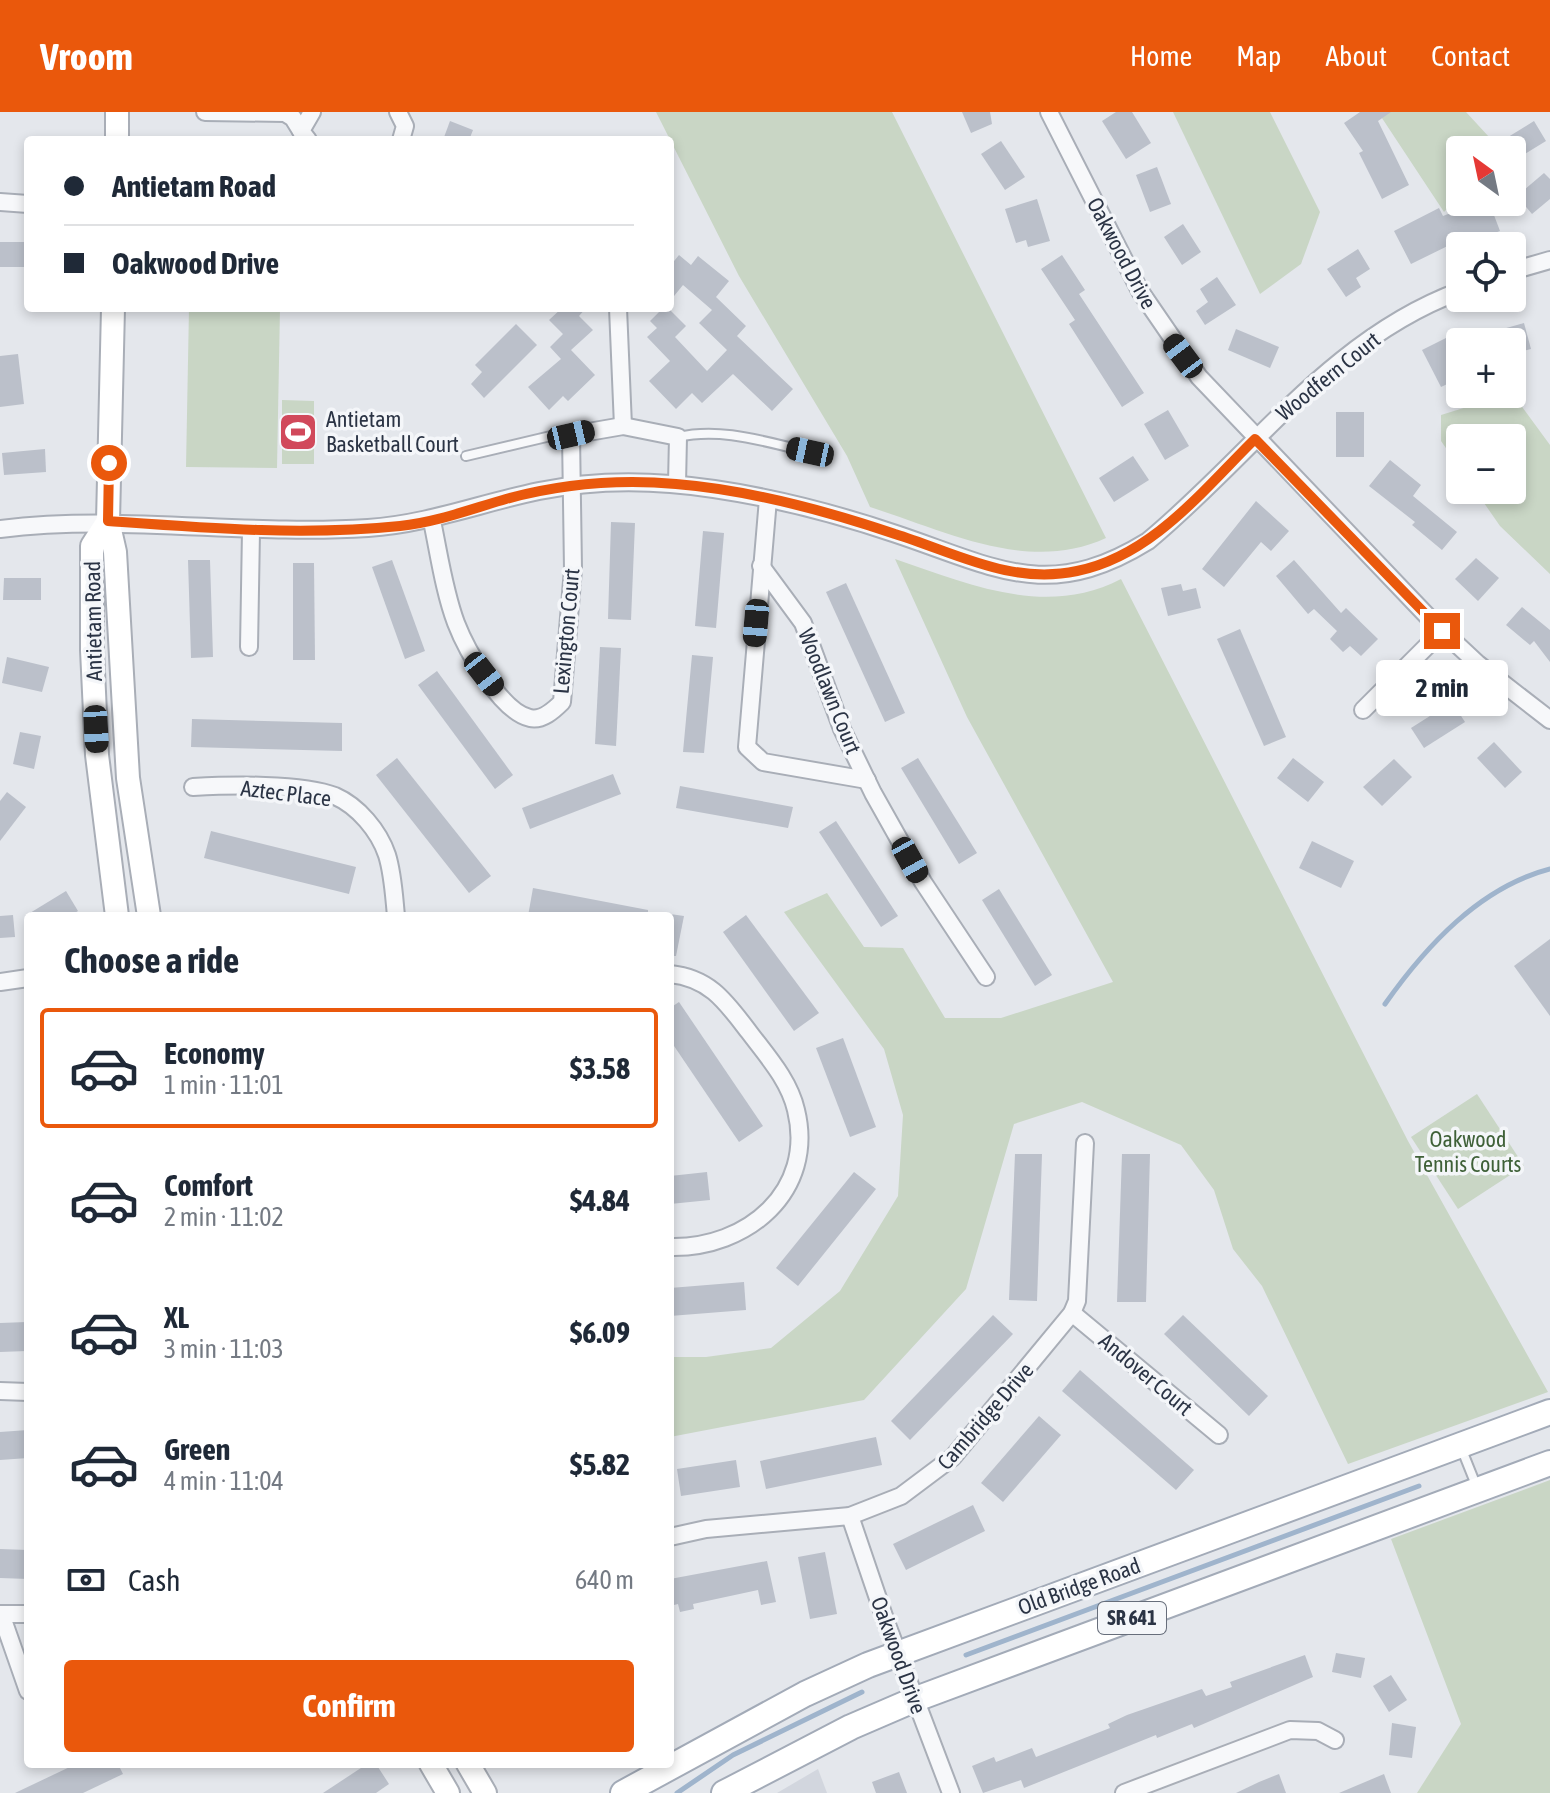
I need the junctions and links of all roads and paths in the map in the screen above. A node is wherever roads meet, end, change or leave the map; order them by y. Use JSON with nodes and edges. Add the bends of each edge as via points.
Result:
{"nodes":[{"id":1,"x":117,"y":112,"type":"edge"},
{"id":2,"x":205,"y":112,"type":"edge"},
{"id":3,"x":312,"y":112,"type":"edge"},
{"id":4,"x":398,"y":112,"type":"edge"},
{"id":5,"x":1049,"y":112,"type":"edge"},
{"id":6,"x":304,"y":135,"type":"edge"},
{"id":7,"x":117,"y":136,"type":"edge"},
{"id":8,"x":402,"y":136,"type":"edge"},
{"id":9,"x":0,"y":202,"type":"edge"},
{"id":10,"x":24,"y":204,"type":"edge"},
{"id":11,"x":1550,"y":260,"type":"edge"},
{"id":12,"x":1526,"y":267,"type":"edge"},
{"id":13,"x":1446,"y":297,"type":"edge"},
{"id":14,"x":113,"y":312,"type":"edge"},
{"id":15,"x":618,"y":312,"type":"edge"},
{"id":16,"x":623,"y":426,"type":"junction"},
{"id":17,"x":571,"y":435,"type":"junction"},
{"id":18,"x":678,"y":437,"type":"junction"},
{"id":19,"x":1255,"y":439,"type":"junction"},
{"id":20,"x":810,"y":452,"type":"dead end"},
{"id":21,"x":466,"y":456,"type":"dead end"},
{"id":22,"x":677,"y":484,"type":"junction"},
{"id":23,"x":572,"y":486,"type":"junction"},
{"id":24,"x":768,"y":499,"type":"junction"},
{"id":25,"x":108,"y":521,"type":"junction"},
{"id":26,"x":432,"y":521,"type":"junction"},
{"id":27,"x":0,"y":529,"type":"edge"},
{"id":28,"x":251,"y":531,"type":"junction"},
{"id":29,"x":761,"y":566,"type":"junction"},
{"id":30,"x":1442,"y":631,"type":"junction"},
{"id":31,"x":249,"y":647,"type":"dead end"},
{"id":32,"x":1363,"y":710,"type":"dead end"},
{"id":33,"x":1550,"y":720,"type":"edge"},
{"id":34,"x":867,"y":780,"type":"junction"},
{"id":35,"x":193,"y":787,"type":"dead end"},
{"id":36,"x":117,"y":912,"type":"edge"},
{"id":37,"x":148,"y":912,"type":"edge"},
{"id":38,"x":395,"y":912,"type":"edge"},
{"id":39,"x":674,"y":975,"type":"edge"},
{"id":40,"x":986,"y":977,"type":"dead end"},
{"id":41,"x":24,"y":979,"type":"edge"},
{"id":42,"x":0,"y":982,"type":"edge"},
{"id":43,"x":1085,"y":1143,"type":"dead end"},
{"id":44,"x":674,"y":1247,"type":"edge"},
{"id":45,"x":1072,"y":1313,"type":"junction"},
{"id":46,"x":0,"y":1391,"type":"edge"},
{"id":47,"x":24,"y":1392,"type":"edge"},
{"id":48,"x":1550,"y":1412,"type":"edge"},
{"id":49,"x":1219,"y":1435,"type":"dead end"},
{"id":50,"x":1460,"y":1445,"type":"junction"},
{"id":51,"x":1550,"y":1463,"type":"edge"},
{"id":52,"x":1478,"y":1489,"type":"junction"},
{"id":53,"x":850,"y":1516,"type":"junction"},
{"id":54,"x":674,"y":1536,"type":"edge"},
{"id":55,"x":0,"y":1614,"type":"edge"},
{"id":56,"x":24,"y":1614,"type":"edge"},
{"id":57,"x":898,"y":1653,"type":"junction"},
{"id":58,"x":24,"y":1680,"type":"edge"},
{"id":59,"x":916,"y":1699,"type":"junction"},
{"id":60,"x":1335,"y":1740,"type":"dead end"},
{"id":61,"x":674,"y":1765,"type":"edge"},
{"id":62,"x":433,"y":1768,"type":"edge"},
{"id":63,"x":470,"y":1768,"type":"edge"},
{"id":64,"x":669,"y":1768,"type":"edge"},
{"id":65,"x":448,"y":1793,"type":"edge"},
{"id":66,"x":485,"y":1793,"type":"edge"},
{"id":67,"x":623,"y":1793,"type":"edge"},
{"id":68,"x":724,"y":1793,"type":"edge"},
{"id":69,"x":951,"y":1793,"type":"edge"},
{"id":70,"x":1124,"y":1793,"type":"edge"}],
"edges":[{"from":1,"to":7,"type":"street"},
{"from":2,"to":6,"type":"street","via":[[285,113]]},
{"from":3,"to":6,"type":"street"},
{"from":4,"to":8,"type":"street","via":[[405,126]]},
{"from":5,"to":19,"type":"street","name":"Oakwood Drive","via":[[1140,291],[1199,377]]},
{"from":9,"to":10,"type":"street"},
{"from":11,"to":12,"type":"street"},
{"from":13,"to":19,"type":"street","name":"Woodfern Court","via":[[1348,354]]},
{"from":14,"to":25,"type":"street","name":"Antietam Road"},
{"from":15,"to":16,"type":"street"},
{"from":16,"to":17,"type":"street"},
{"from":16,"to":18,"type":"street"},
{"from":17,"to":21,"type":"lane"},
{"from":17,"to":23,"type":"street"},
{"from":18,"to":20,"type":"lane","via":[[716,431]]},
{"from":18,"to":22,"type":"street"},
{"from":19,"to":24,"type":"street","name":"Woodfern Court","via":[[1148,541],[1126,555],[1076,572],[1012,573]]},
{"from":19,"to":30,"type":"street","name":"Oakwood Drive"},
{"from":22,"to":23,"type":"street","name":"Woodfern Court"},
{"from":22,"to":24,"type":"street","name":"Woodfern Court"},
{"from":23,"to":26,"type":"street","name":"Woodfern Court"},
{"from":23,"to":26,"type":"street","name":"Lexington Court","via":[[573,569],[562,702],[542,717],[530,719],[512,708],[467,645],[455,621]]},
{"from":24,"to":29,"type":"street","name":"Woodlawn Court"},
{"from":25,"to":27,"type":"street","name":"Woodfern Court"},
{"from":25,"to":28,"type":"street","name":"Woodfern Court"},
{"from":25,"to":36,"type":"street","name":"Antietam Road","via":[[92,546],[92,650],[97,755]]},
{"from":25,"to":37,"type":"street","name":"Antietam Road","via":[[115,552],[128,778]]},
{"from":26,"to":28,"type":"street","name":"Woodfern Court"},
{"from":28,"to":31,"type":"street"},
{"from":29,"to":34,"type":"street","name":"Woodlawn Court","via":[[803,623]]},
{"from":29,"to":34,"type":"street","name":"Woodlawn Court","via":[[747,747],[763,762]]},
{"from":30,"to":32,"type":"street"},
{"from":30,"to":33,"type":"street","name":"Oakwood Drive"},
{"from":34,"to":40,"type":"street","name":"Woodlawn Court","via":[[923,882]]},
{"from":35,"to":38,"type":"street","name":"Aztec Place","via":[[287,789],[334,796],[351,806],[386,853]]},
{"from":39,"to":44,"type":"street","via":[[702,981],[722,997],[781,1075],[800,1128],[791,1180],[769,1214],[731,1236]]},
{"from":41,"to":42,"type":"street"},
{"from":43,"to":45,"type":"street","via":[[1077,1301]]},
{"from":45,"to":49,"type":"street","name":"Andover Court"},
{"from":45,"to":53,"type":"street","name":"Cambridge Drive","via":[[953,1457],[901,1496]]},
{"from":46,"to":47,"type":"street"},
{"from":48,"to":50,"type":"main road","name":"Old Bridge Road","number":"SR 641"},
{"from":50,"to":52,"type":"lane"},
{"from":50,"to":57,"type":"main road","name":"Old Bridge Road","number":"SR 641"},
{"from":51,"to":52,"type":"main road","number":"SR 641"},
{"from":52,"to":59,"type":"main road","number":"SR 641"},
{"from":53,"to":54,"type":"street","name":"Cambridge Drive"},
{"from":53,"to":57,"type":"street","name":"Oakwood Drive"},
{"from":55,"to":56,"type":"street"},
{"from":55,"to":58,"type":"street"},
{"from":57,"to":59,"type":"street","name":"Oakwood Drive"},
{"from":57,"to":61,"type":"main road","name":"Old Bridge Road","number":"SR 641","via":[[805,1694]]},
{"from":59,"to":68,"type":"main road","number":"SR 641"},
{"from":59,"to":69,"type":"street","name":"Oakwood Drive"},
{"from":60,"to":70,"type":"street","via":[[1318,1731],[1290,1730]]},
{"from":62,"to":65,"type":"street"},
{"from":63,"to":66,"type":"street"},
{"from":64,"to":67,"type":"main road","name":"Old Bridge Road","number":"SR 641"}]}
